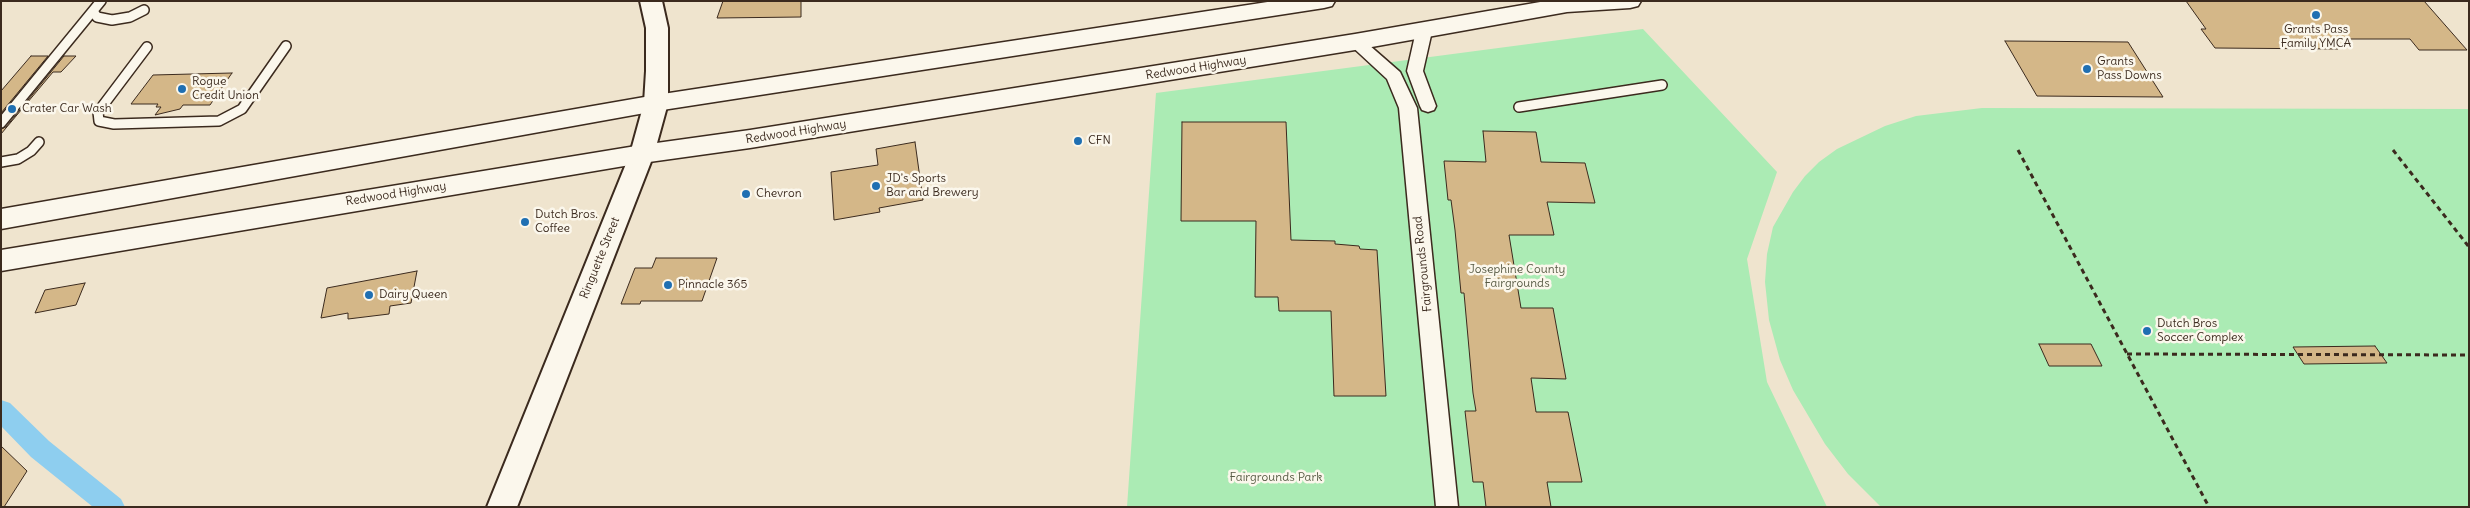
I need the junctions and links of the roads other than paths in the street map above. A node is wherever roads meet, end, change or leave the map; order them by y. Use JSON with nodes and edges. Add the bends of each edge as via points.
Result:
{"nodes":[{"id":1,"x":101,"y":1,"type":"edge"},
{"id":2,"x":651,"y":1,"type":"edge"},
{"id":3,"x":1324,"y":1,"type":"edge"},
{"id":4,"x":1590,"y":1,"type":"edge"},
{"id":5,"x":1630,"y":1,"type":"edge"},
{"id":6,"x":1559,"y":7,"type":"junction"},
{"id":7,"x":144,"y":10,"type":"dead end"},
{"id":8,"x":93,"y":11,"type":"junction"},
{"id":9,"x":1424,"y":31,"type":"junction"},
{"id":10,"x":1355,"y":42,"type":"junction"},
{"id":11,"x":286,"y":46,"type":"dead end"},
{"id":12,"x":147,"y":47,"type":"dead end"},
{"id":13,"x":1662,"y":85,"type":"dead end"},
{"id":14,"x":656,"y":103,"type":"junction"},
{"id":15,"x":1428,"y":106,"type":"dead end"},
{"id":16,"x":1518,"y":107,"type":"dead end"},
{"id":17,"x":1,"y":123,"type":"edge"},
{"id":18,"x":38,"y":142,"type":"dead end"},
{"id":19,"x":642,"y":154,"type":"junction"},
{"id":20,"x":1,"y":162,"type":"edge"},
{"id":21,"x":91,"y":203,"type":"junction"},
{"id":22,"x":1,"y":209,"type":"edge"},
{"id":23,"x":1,"y":219,"type":"edge"},
{"id":24,"x":1,"y":260,"type":"edge"},
{"id":25,"x":502,"y":507,"type":"edge"},
{"id":26,"x":1447,"y":507,"type":"edge"}],
"edges":[{"from":1,"to":8,"type":"lane"},
{"from":2,"to":14,"type":"street","name":"Ringuette Street","via":[[659,51]]},
{"from":3,"to":14,"type":"highway"},
{"from":4,"to":6,"type":"highway","name":"Redwood Highway"},
{"from":5,"to":6,"type":"highway"},
{"from":6,"to":9,"type":"highway","name":"Redwood Highway"},
{"from":7,"to":8,"type":"lane","via":[[130,17],[112,20],[97,17]]},
{"from":8,"to":17,"type":"lane"},
{"from":9,"to":10,"type":"highway","name":"Redwood Highway"},
{"from":9,"to":15,"type":"street","via":[[1415,71]]},
{"from":10,"to":19,"type":"highway","name":"Redwood Highway"},
{"from":10,"to":26,"type":"street","name":"Fairgrounds Road","via":[[1394,76],[1408,108]]},
{"from":11,"to":12,"type":"lane","via":[[242,109],[219,120],[200,124],[114,124],[99,120],[98,112]]},
{"from":13,"to":16,"type":"lane"},
{"from":14,"to":19,"type":"street","name":"Ringuette Street"},
{"from":14,"to":21,"type":"highway"},
{"from":18,"to":20,"type":"lane","via":[[18,159]]},
{"from":19,"to":24,"type":"highway","name":"Redwood Highway"},
{"from":19,"to":25,"type":"street","name":"Ringuette Street"},
{"from":21,"to":22,"type":"highway"},
{"from":21,"to":23,"type":"highway"}]}
